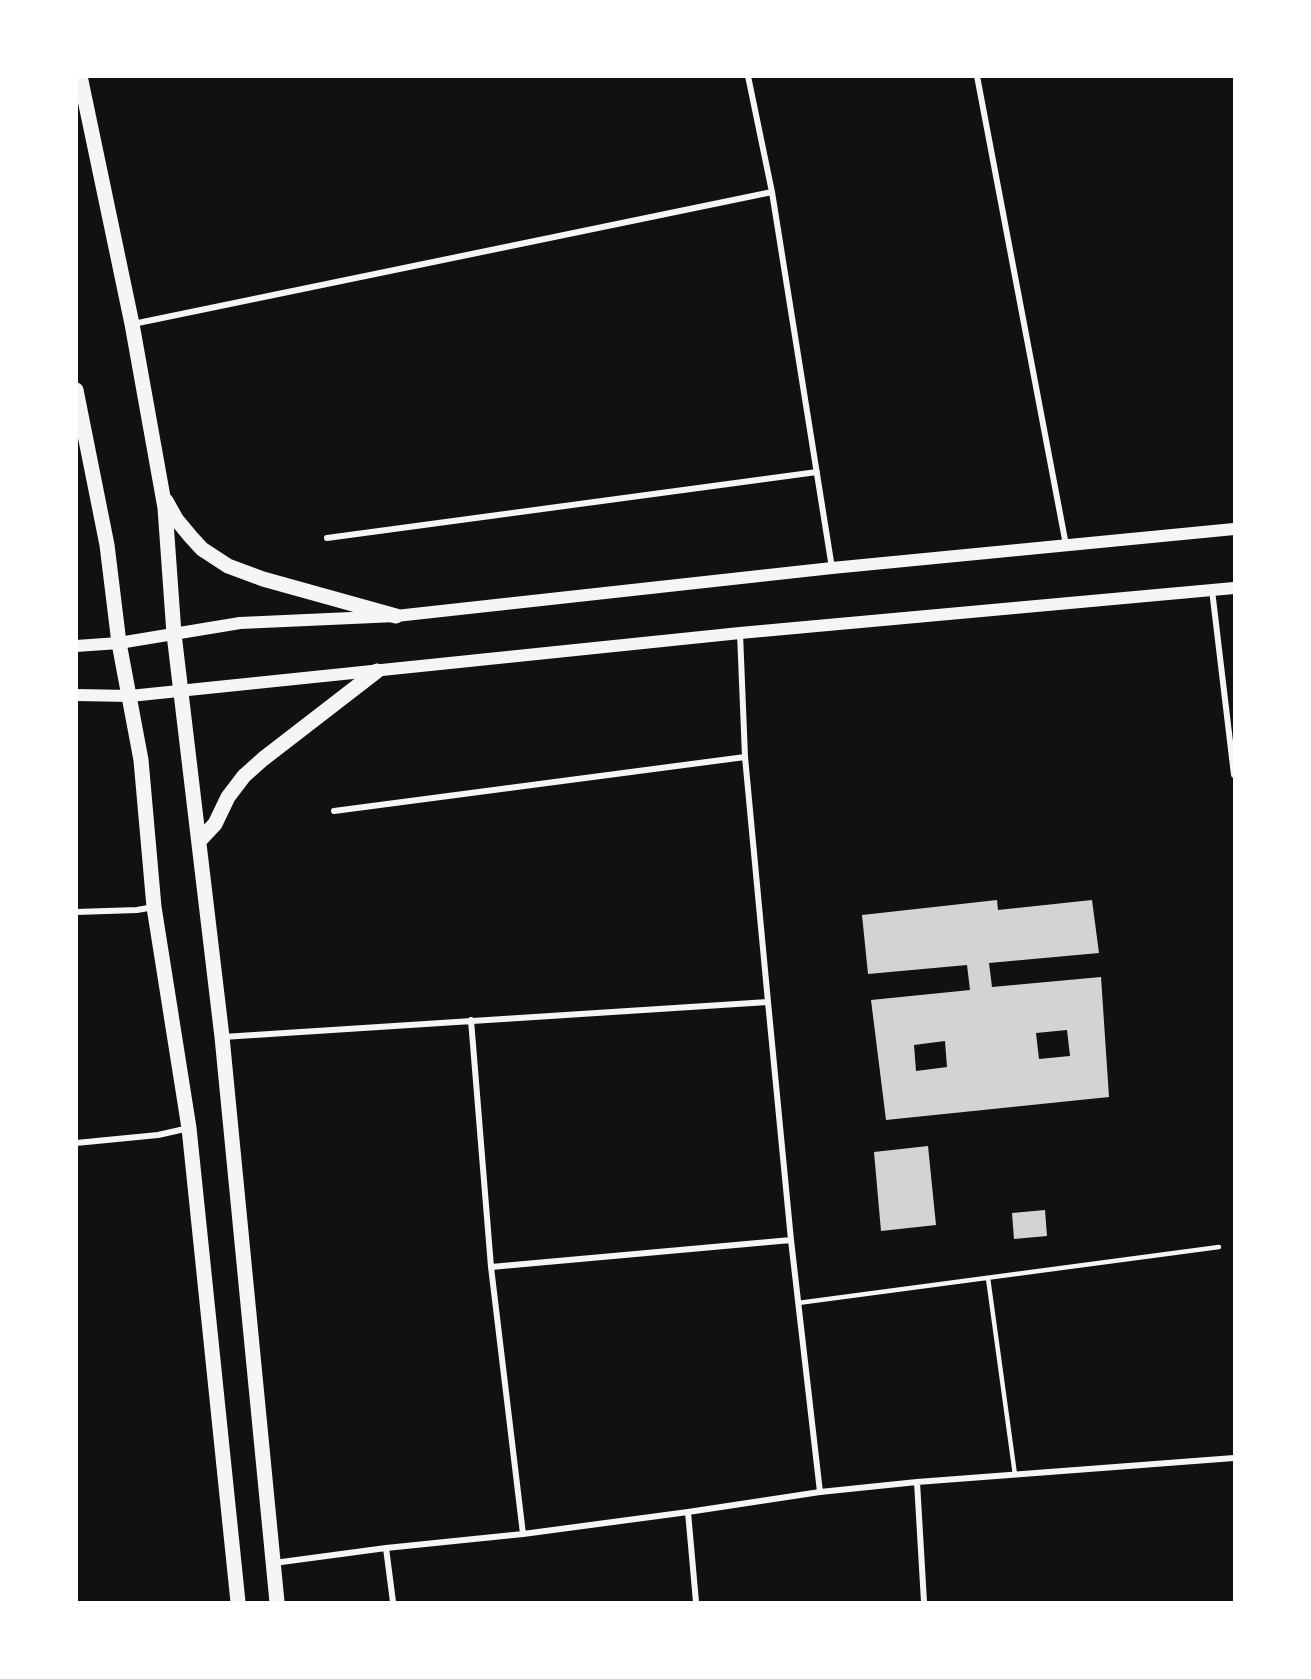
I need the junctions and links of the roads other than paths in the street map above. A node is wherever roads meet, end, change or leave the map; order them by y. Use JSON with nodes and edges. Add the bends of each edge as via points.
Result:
{"nodes":[{"id":1,"x":748,"y":76,"type":"edge"},
{"id":2,"x":977,"y":76,"type":"edge"},
{"id":3,"x":83,"y":77,"type":"edge"},
{"id":4,"x":772,"y":192,"type":"junction"},
{"id":5,"x":132,"y":324,"type":"junction"},
{"id":6,"x":76,"y":390,"type":"edge"},
{"id":7,"x":817,"y":472,"type":"junction"},
{"id":8,"x":163,"y":496,"type":"junction"},
{"id":9,"x":1234,"y":529,"type":"edge"},
{"id":10,"x":327,"y":538,"type":"dead end"},
{"id":11,"x":1066,"y":545,"type":"junction"},
{"id":12,"x":832,"y":568,"type":"junction"},
{"id":13,"x":1234,"y":588,"type":"edge"},
{"id":14,"x":1212,"y":590,"type":"junction"},
{"id":15,"x":396,"y":616,"type":"junction"},
{"id":16,"x":740,"y":633,"type":"junction"},
{"id":17,"x":174,"y":634,"type":"junction"},
{"id":18,"x":119,"y":643,"type":"junction"},
{"id":19,"x":76,"y":646,"type":"edge"},
{"id":20,"x":377,"y":671,"type":"junction"},
{"id":21,"x":181,"y":691,"type":"junction"},
{"id":22,"x":76,"y":694,"type":"edge"},
{"id":23,"x":130,"y":696,"type":"junction"},
{"id":24,"x":746,"y":757,"type":"junction"},
{"id":25,"x":1234,"y":775,"type":"edge"},
{"id":26,"x":334,"y":811,"type":"dead end"},
{"id":27,"x":199,"y":841,"type":"junction"},
{"id":28,"x":154,"y":907,"type":"junction"},
{"id":29,"x":76,"y":912,"type":"edge"},
{"id":30,"x":768,"y":1002,"type":"junction"},
{"id":31,"x":471,"y":1020,"type":"junction"},
{"id":32,"x":222,"y":1037,"type":"junction"},
{"id":33,"x":189,"y":1128,"type":"junction"},
{"id":34,"x":76,"y":1143,"type":"edge"},
{"id":35,"x":790,"y":1240,"type":"junction"},
{"id":36,"x":1219,"y":1247,"type":"dead end"},
{"id":37,"x":491,"y":1267,"type":"junction"},
{"id":38,"x":988,"y":1278,"type":"junction"},
{"id":39,"x":798,"y":1303,"type":"junction"},
{"id":40,"x":1234,"y":1458,"type":"edge"},
{"id":41,"x":1016,"y":1475,"type":"junction"},
{"id":42,"x":917,"y":1482,"type":"junction"},
{"id":43,"x":820,"y":1491,"type":"junction"},
{"id":44,"x":688,"y":1512,"type":"junction"},
{"id":45,"x":523,"y":1534,"type":"junction"},
{"id":46,"x":386,"y":1548,"type":"junction"},
{"id":47,"x":273,"y":1563,"type":"junction"},
{"id":48,"x":238,"y":1602,"type":"edge"},
{"id":49,"x":276,"y":1602,"type":"edge"},
{"id":50,"x":393,"y":1602,"type":"edge"},
{"id":51,"x":696,"y":1602,"type":"edge"},
{"id":52,"x":924,"y":1602,"type":"edge"}],
"edges":[{"from":1,"to":4,"type":"street"},
{"from":2,"to":11,"type":"street"},
{"from":3,"to":5,"type":"main road"},
{"from":4,"to":5,"type":"street"},
{"from":4,"to":7,"type":"street"},
{"from":5,"to":8,"type":"main road"},
{"from":6,"to":18,"type":"main road","via":[[107,545]]},
{"from":7,"to":10,"type":"street"},
{"from":7,"to":12,"type":"street"},
{"from":8,"to":15,"type":"main road","via":[[176,519],[202,549],[228,566]]},
{"from":8,"to":17,"type":"main road"},
{"from":9,"to":11,"type":"main road"},
{"from":11,"to":12,"type":"main road"},
{"from":12,"to":15,"type":"main road"},
{"from":13,"to":14,"type":"main road"},
{"from":14,"to":16,"type":"main road"},
{"from":14,"to":25,"type":"street"},
{"from":15,"to":17,"type":"main road","via":[[240,623]]},
{"from":16,"to":20,"type":"main road"},
{"from":16,"to":24,"type":"street"},
{"from":17,"to":18,"type":"main road"},
{"from":17,"to":21,"type":"main road"},
{"from":18,"to":19,"type":"main road"},
{"from":18,"to":23,"type":"main road"},
{"from":20,"to":21,"type":"main road"},
{"from":20,"to":27,"type":"main road","via":[[244,776],[215,824]]},
{"from":21,"to":23,"type":"main road"},
{"from":21,"to":27,"type":"main road"},
{"from":22,"to":23,"type":"main road"},
{"from":23,"to":28,"type":"main road","via":[[141,760]]},
{"from":24,"to":26,"type":"street"},
{"from":24,"to":30,"type":"street"},
{"from":27,"to":32,"type":"main road"},
{"from":28,"to":29,"type":"street"},
{"from":28,"to":33,"type":"main road"},
{"from":30,"to":31,"type":"street"},
{"from":30,"to":35,"type":"street"},
{"from":31,"to":32,"type":"street"},
{"from":31,"to":37,"type":"street"},
{"from":32,"to":47,"type":"main road"},
{"from":33,"to":34,"type":"street"},
{"from":33,"to":48,"type":"main road"},
{"from":35,"to":37,"type":"street"},
{"from":35,"to":39,"type":"street"},
{"from":36,"to":38,"type":"lane"},
{"from":37,"to":45,"type":"street"},
{"from":38,"to":39,"type":"lane"},
{"from":38,"to":41,"type":"lane"},
{"from":39,"to":43,"type":"street"},
{"from":40,"to":41,"type":"street"},
{"from":41,"to":42,"type":"street"},
{"from":42,"to":43,"type":"street"},
{"from":42,"to":52,"type":"street"},
{"from":43,"to":44,"type":"street"},
{"from":44,"to":45,"type":"street"},
{"from":44,"to":51,"type":"street"},
{"from":45,"to":46,"type":"street"},
{"from":46,"to":47,"type":"street"},
{"from":46,"to":50,"type":"street"},
{"from":47,"to":49,"type":"main road"}]}
